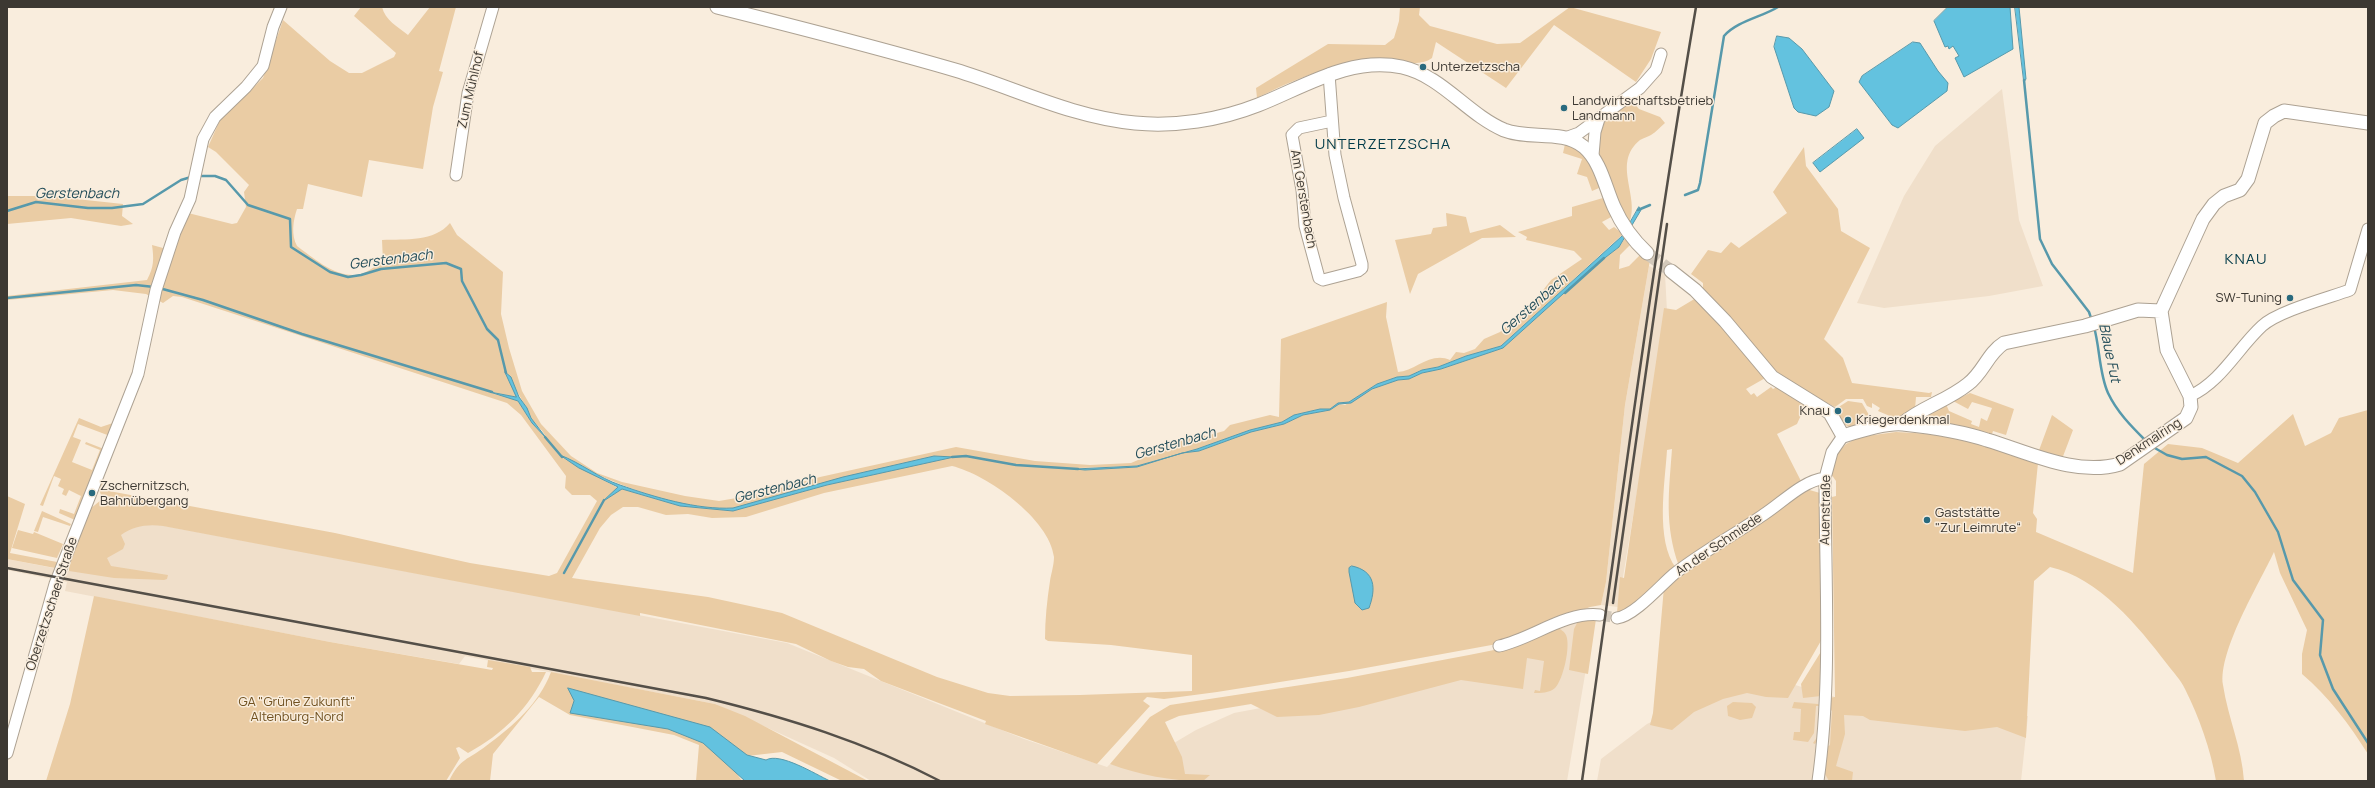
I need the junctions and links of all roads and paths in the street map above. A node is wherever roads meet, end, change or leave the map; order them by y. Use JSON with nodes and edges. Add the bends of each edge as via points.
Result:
{"nodes":[{"id":1,"x":281,"y":7,"type":"edge"},
{"id":2,"x":493,"y":7,"type":"edge"},
{"id":3,"x":718,"y":7,"type":"edge"},
{"id":4,"x":1661,"y":54,"type":"dead end"},
{"id":5,"x":1329,"y":74,"type":"junction"},
{"id":6,"x":1599,"y":119,"type":"junction"},
{"id":7,"x":1332,"y":121,"type":"junction"},
{"id":8,"x":2368,"y":123,"type":"edge"},
{"id":9,"x":1564,"y":138,"type":"junction"},
{"id":10,"x":1593,"y":155,"type":"junction"},
{"id":11,"x":456,"y":175,"type":"dead end"},
{"id":12,"x":2368,"y":229,"type":"edge"},
{"id":13,"x":1647,"y":253,"type":"tunnel mouth"},
{"id":14,"x":1671,"y":271,"type":"tunnel mouth"},
{"id":15,"x":2161,"y":311,"type":"junction"},
{"id":16,"x":2190,"y":396,"type":"junction"},
{"id":17,"x":1902,"y":424,"type":"junction"},
{"id":18,"x":1843,"y":436,"type":"junction"},
{"id":19,"x":1825,"y":478,"type":"junction"},
{"id":20,"x":1600,"y":615,"type":"tunnel mouth"},
{"id":21,"x":1617,"y":618,"type":"tunnel mouth"},
{"id":22,"x":1499,"y":646,"type":"dead end"},
{"id":23,"x":7,"y":753,"type":"edge"},
{"id":24,"x":1818,"y":781,"type":"edge"}],
"edges":[{"from":1,"to":23,"type":"street","name":"Oberzetzschaer Straße","via":[[263,66],[246,87],[215,117],[204,140],[190,199],[175,232],[156,290],[138,374],[55,584]]},
{"from":2,"to":11,"type":"street","name":"Zum Mühlhof","via":[[468,93]]},
{"from":3,"to":5,"type":"street","via":[[956,70],[1045,102],[1110,120],[1169,124],[1213,117],[1256,106]]},
{"from":4,"to":6,"type":"street","via":[[1656,70],[1649,80]]},
{"from":5,"to":7,"type":"street","name":"Am Gerstenbach"},
{"from":5,"to":9,"type":"street","via":[[1383,65],[1403,68],[1431,80],[1469,109],[1504,130],[1522,135]]},
{"from":6,"to":9,"type":"street","via":[[1579,133]]},
{"from":6,"to":10,"type":"street"},
{"from":7,"to":7,"type":"street","name":"Am Gerstenbach","via":[[1335,155],[1362,268],[1323,280],[1319,278],[1305,226],[1302,190],[1292,135],[1298,128]]},
{"from":8,"to":15,"type":"street","via":[[2284,111],[2265,123],[2248,179],[2240,190],[2224,196],[2214,204],[2203,219]]},
{"from":9,"to":10,"type":"street","via":[[1581,145]]},
{"from":10,"to":13,"type":"street","via":[[1623,224]]},
{"from":12,"to":16,"type":"street","via":[[2350,290],[2263,324],[2205,389]]},
{"from":14,"to":18,"type":"street","via":[[1695,290],[1725,321],[1772,377],[1830,413]]},
{"from":15,"to":16,"type":"street","via":[[2168,350]]},
{"from":15,"to":17,"type":"street","name":"Denkmalring","via":[[2138,310],[2085,326],[2004,343],[1967,385],[1914,413]]},
{"from":16,"to":17,"type":"street","name":"Denkmalring","via":[[2191,407],[2186,418],[2120,464],[2110,467],[2073,466],[2036,457],[1975,436]]},
{"from":17,"to":18,"type":"street","name":"Denkmalring"},
{"from":18,"to":19,"type":"street","name":"Auenstraße","via":[[1832,452]]},
{"from":19,"to":21,"type":"street","name":"An der Schmiede","via":[[1816,479],[1804,486],[1698,557],[1633,611]]},
{"from":19,"to":24,"type":"street","name":"Auenstraße","via":[[1827,682]]},
{"from":20,"to":22,"type":"street","via":[[1578,616],[1530,637]]}]}
